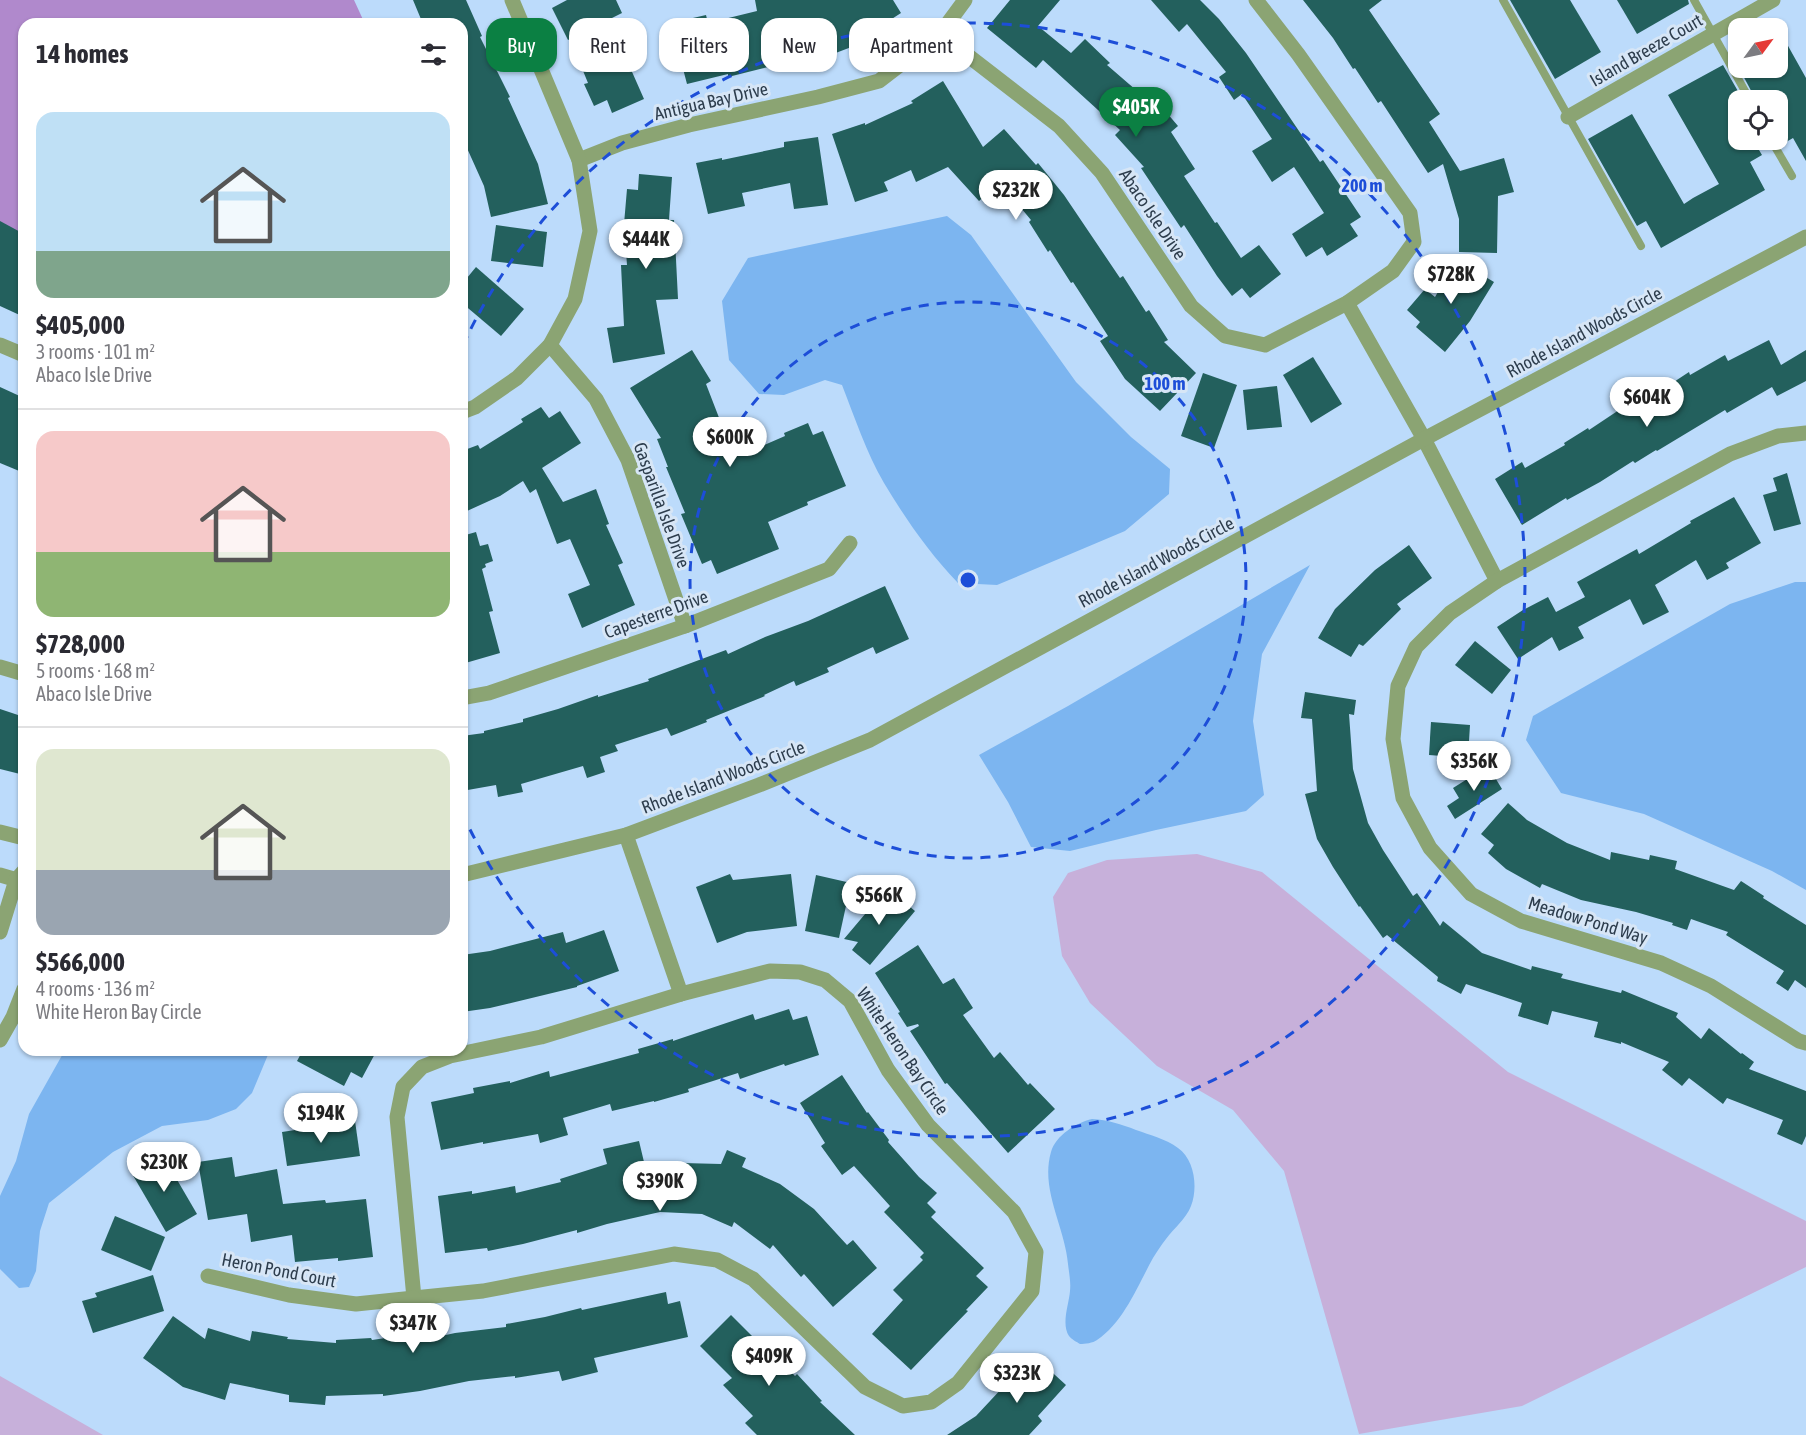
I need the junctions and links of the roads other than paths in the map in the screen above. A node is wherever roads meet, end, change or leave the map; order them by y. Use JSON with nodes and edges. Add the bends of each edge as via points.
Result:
{"nodes":[{"id":1,"x":512,"y":0,"type":"edge"},
{"id":2,"x":965,"y":0,"type":"edge"},
{"id":3,"x":1256,"y":0,"type":"edge"},
{"id":4,"x":1503,"y":0,"type":"edge"},
{"id":5,"x":1694,"y":0,"type":"edge"},
{"id":6,"x":1773,"y":0,"type":"edge"},
{"id":7,"x":952,"y":18,"type":"edge"},
{"id":8,"x":1713,"y":34,"type":"junction"},
{"id":9,"x":974,"y":60,"type":"edge"},
{"id":10,"x":891,"y":72,"type":"edge"},
{"id":11,"x":1744,"y":90,"type":"edge"},
{"id":12,"x":1568,"y":117,"type":"junction"},
{"id":13,"x":1777,"y":150,"type":"edge"},
{"id":14,"x":579,"y":160,"type":"junction"},
{"id":15,"x":1791,"y":176,"type":"dead end"},
{"id":16,"x":1806,"y":237,"type":"edge"},
{"id":17,"x":1641,"y":246,"type":"dead end"},
{"id":18,"x":1347,"y":303,"type":"junction"},
{"id":19,"x":0,"y":345,"type":"edge"},
{"id":20,"x":550,"y":345,"type":"junction"},
{"id":21,"x":18,"y":352,"type":"edge"},
{"id":22,"x":468,"y":410,"type":"edge"},
{"id":23,"x":1806,"y":433,"type":"edge"},
{"id":24,"x":1424,"y":440,"type":"junction"},
{"id":25,"x":850,"y":543,"type":"dead end"},
{"id":26,"x":1497,"y":581,"type":"junction"},
{"id":27,"x":685,"y":626,"type":"junction"},
{"id":28,"x":0,"y":667,"type":"edge"},
{"id":29,"x":18,"y":672,"type":"edge"},
{"id":30,"x":468,"y":697,"type":"edge"},
{"id":31,"x":0,"y":832,"type":"edge"},
{"id":32,"x":626,"y":835,"type":"junction"},
{"id":33,"x":18,"y":836,"type":"edge"},
{"id":34,"x":501,"y":866,"type":"junction"},
{"id":35,"x":468,"y":869,"type":"edge"},
{"id":36,"x":468,"y":874,"type":"edge"},
{"id":37,"x":0,"y":875,"type":"edge"},
{"id":38,"x":18,"y":878,"type":"edge"},
{"id":39,"x":18,"y":886,"type":"edge"},
{"id":40,"x":0,"y":932,"type":"edge"},
{"id":41,"x":681,"y":994,"type":"junction"},
{"id":42,"x":18,"y":1006,"type":"edge"},
{"id":43,"x":0,"y":1040,"type":"edge"},
{"id":44,"x":1806,"y":1043,"type":"edge"},
{"id":45,"x":468,"y":1052,"type":"edge"},
{"id":46,"x":450,"y":1056,"type":"edge"},
{"id":47,"x":208,"y":1276,"type":"dead end"},
{"id":48,"x":414,"y":1298,"type":"junction"}],
"edges":[{"from":1,"to":14,"type":"street"},
{"from":2,"to":7,"type":"street","name":"Antigua Bay Drive"},
{"from":3,"to":18,"type":"street","name":"Abaco Isle Drive","via":[[1410,213],[1414,242],[1393,271]]},
{"from":4,"to":12,"type":"lane"},
{"from":5,"to":8,"type":"lane"},
{"from":6,"to":8,"type":"street","name":"Island Breeze Court"},
{"from":8,"to":11,"type":"lane"},
{"from":8,"to":12,"type":"street","name":"Island Breeze Court"},
{"from":9,"to":18,"type":"street","name":"Abaco Isle Drive","via":[[1059,126],[1102,173],[1191,306],[1225,336],[1265,345]]},
{"from":10,"to":14,"type":"street","name":"Antigua Bay Drive","via":[[879,81],[689,125],[622,143]]},
{"from":12,"to":17,"type":"lane"},
{"from":13,"to":15,"type":"lane"},
{"from":14,"to":20,"type":"street","via":[[591,231],[575,299]]},
{"from":16,"to":24,"type":"street","name":"Rhode Island Woods Circle"},
{"from":18,"to":24,"type":"street"},
{"from":19,"to":21,"type":"street"},
{"from":20,"to":22,"type":"street","via":[[517,378]]},
{"from":20,"to":27,"type":"street","name":"Gasparilla Isle Drive","via":[[596,399],[628,460]]},
{"from":23,"to":26,"type":"street","name":"Meadow Pond Way","via":[[1778,436],[1730,454]]},
{"from":24,"to":26,"type":"street"},
{"from":24,"to":32,"type":"street","name":"Rhode Island Woods Circle","via":[[870,740]]},
{"from":25,"to":27,"type":"street","name":"Capesterre Drive","via":[[829,569]]},
{"from":26,"to":44,"type":"street","name":"Meadow Pond Way","via":[[1450,613],[1416,647],[1398,687],[1393,739],[1403,798],[1430,848],[1471,894],[1521,921],[1661,963],[1711,986]]},
{"from":27,"to":30,"type":"street","name":"Capesterre Drive"},
{"from":28,"to":29,"type":"street"},
{"from":31,"to":33,"type":"street"},
{"from":32,"to":34,"type":"street","name":"Rhode Island Woods Circle"},
{"from":32,"to":41,"type":"street"},
{"from":34,"to":35,"type":"street","name":"Rhode Island Woods Circle"},
{"from":34,"to":36,"type":"street","name":"Rhode Island Woods Circle"},
{"from":37,"to":38,"type":"street"},
{"from":39,"to":40,"type":"street"},
{"from":41,"to":45,"type":"street","name":"White Heron Bay Circle","via":[[541,1037]]},
{"from":41,"to":48,"type":"street","name":"White Heron Bay Circle","via":[[770,971],[800,972],[825,980],[850,1000],[888,1070],[927,1125],[1014,1212],[1036,1252],[1032,1291],[958,1383],[931,1402],[903,1406],[865,1387],[753,1279],[717,1260],[675,1254],[483,1291]]},
{"from":42,"to":43,"type":"street"},
{"from":46,"to":48,"type":"street","name":"White Heron Bay Circle","via":[[422,1067],[403,1087],[397,1117]]},
{"from":47,"to":48,"type":"street","name":"Heron Pond Court","via":[[289,1295],[356,1304]]}]}
